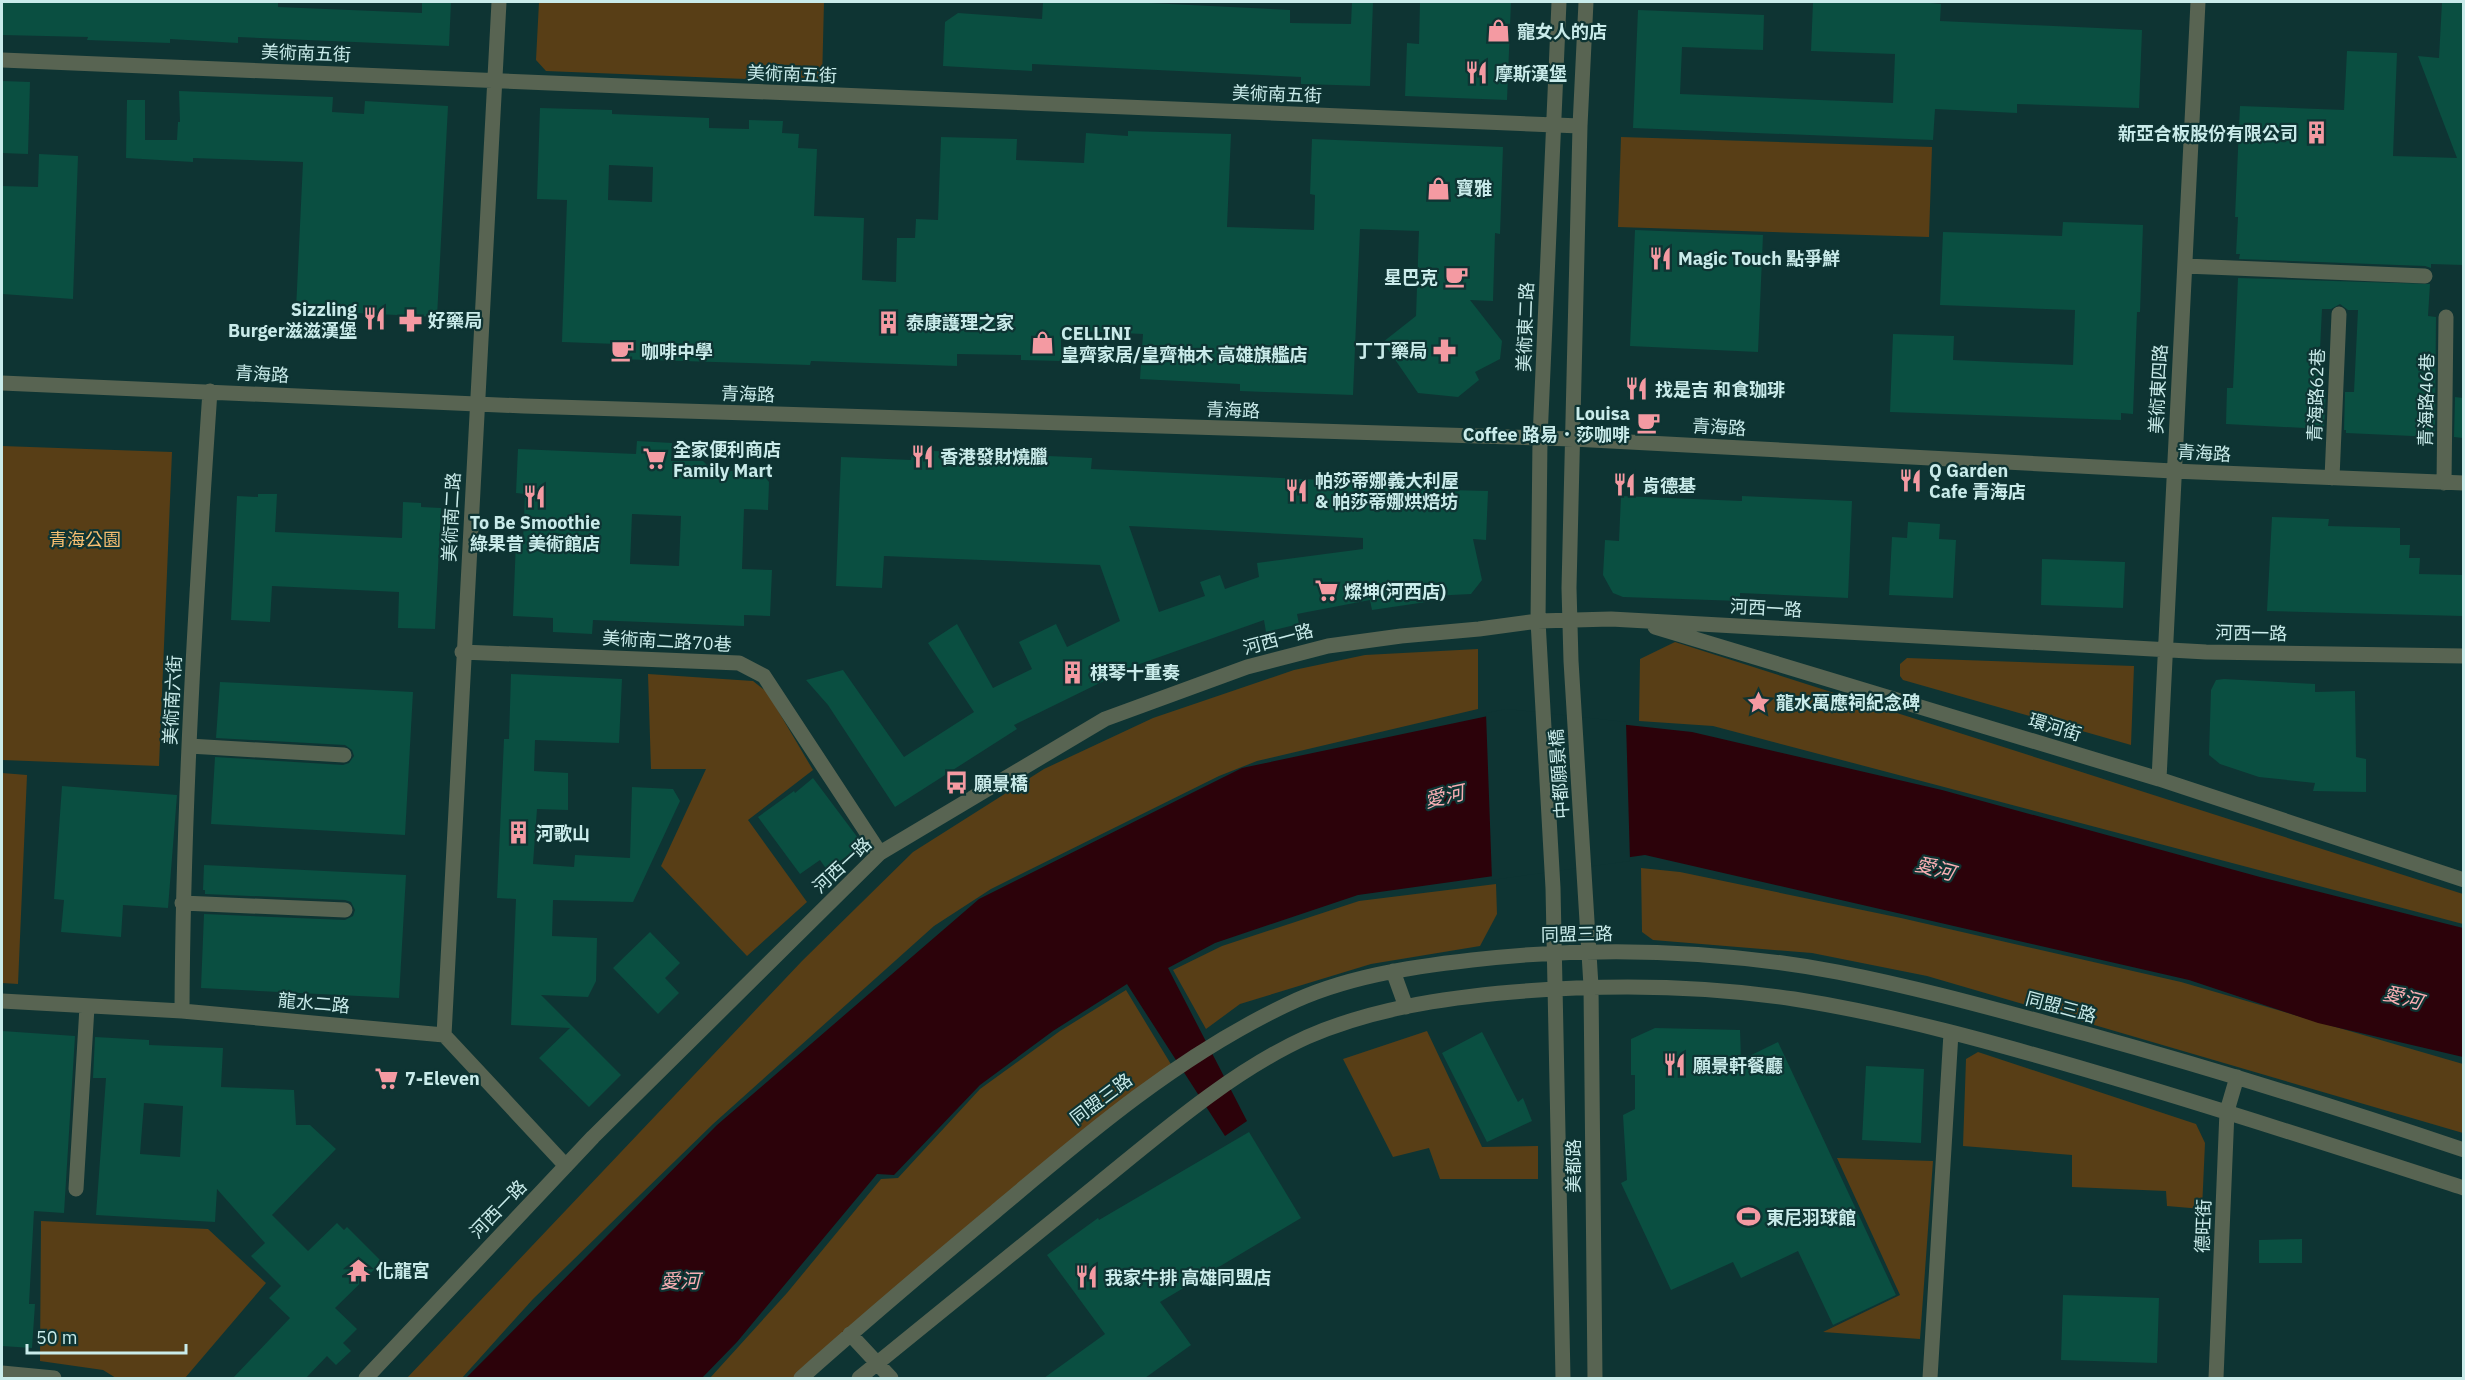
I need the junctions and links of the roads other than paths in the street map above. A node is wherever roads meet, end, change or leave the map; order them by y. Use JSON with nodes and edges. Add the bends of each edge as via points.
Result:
{"nodes":[{"id":1,"x":498,"y":2,"type":"edge"},
{"id":2,"x":1559,"y":2,"type":"edge"},
{"id":3,"x":1586,"y":2,"type":"edge"},
{"id":4,"x":2198,"y":2,"type":"edge"},
{"id":5,"x":2,"y":60,"type":"edge"},
{"id":6,"x":494,"y":81,"type":"junction"},
{"id":7,"x":1552,"y":125,"type":"junction"},
{"id":8,"x":1580,"y":126,"type":"junction"},
{"id":9,"x":2184,"y":266,"type":"junction"},
{"id":10,"x":2425,"y":276,"type":"dead end"},
{"id":11,"x":2339,"y":314,"type":"dead end"},
{"id":12,"x":2446,"y":317,"type":"dead end"},
{"id":13,"x":2,"y":382,"type":"edge"},
{"id":14,"x":210,"y":391,"type":"junction"},
{"id":15,"x":477,"y":404,"type":"junction"},
{"id":16,"x":1539,"y":439,"type":"junction"},
{"id":17,"x":1573,"y":439,"type":"junction"},
{"id":18,"x":2173,"y":471,"type":"junction"},
{"id":19,"x":2332,"y":478,"type":"junction"},
{"id":20,"x":2444,"y":483,"type":"junction"},
{"id":21,"x":2463,"y":483,"type":"edge"},
{"id":22,"x":1570,"y":620,"type":"junction"},
{"id":23,"x":1632,"y":620,"type":"junction"},
{"id":24,"x":1538,"y":621,"type":"junction"},
{"id":25,"x":2165,"y":648,"type":"junction"},
{"id":26,"x":462,"y":652,"type":"junction"},
{"id":27,"x":1539,"y":655,"type":"joint"},
{"id":28,"x":2463,"y":656,"type":"edge"},
{"id":29,"x":189,"y":746,"type":"junction"},
{"id":30,"x":345,"y":755,"type":"dead end"},
{"id":31,"x":2159,"y":779,"type":"junction"},
{"id":32,"x":880,"y":853,"type":"junction"},
{"id":33,"x":2463,"y":880,"type":"edge"},
{"id":34,"x":182,"y":903,"type":"junction"},
{"id":35,"x":345,"y":910,"type":"dead end"},
{"id":36,"x":1554,"y":953,"type":"junction"},
{"id":37,"x":1589,"y":953,"type":"junction"},
{"id":38,"x":1394,"y":971,"type":"junction"},
{"id":39,"x":1591,"y":986,"type":"junction"},
{"id":40,"x":1556,"y":988,"type":"junction"},
{"id":41,"x":2,"y":1001,"type":"edge"},
{"id":42,"x":87,"y":1007,"type":"junction"},
{"id":43,"x":1406,"y":1007,"type":"junction"},
{"id":44,"x":182,"y":1011,"type":"junction"},
{"id":45,"x":1951,"y":1032,"type":"junction"},
{"id":46,"x":444,"y":1035,"type":"junction"},
{"id":47,"x":2237,"y":1077,"type":"junction"},
{"id":48,"x":2227,"y":1111,"type":"junction"},
{"id":49,"x":2463,"y":1150,"type":"edge"},
{"id":50,"x":566,"y":1166,"type":"junction"},
{"id":51,"x":2463,"y":1188,"type":"edge"},
{"id":52,"x":76,"y":1189,"type":"dead end"},
{"id":53,"x":850,"y":1334,"type":"junction"},
{"id":54,"x":876,"y":1364,"type":"junction"},
{"id":55,"x":2,"y":1373,"type":"edge"},
{"id":56,"x":54,"y":1378,"type":"edge"},
{"id":57,"x":366,"y":1378,"type":"edge"},
{"id":58,"x":801,"y":1378,"type":"edge"},
{"id":59,"x":859,"y":1378,"type":"edge"},
{"id":60,"x":891,"y":1378,"type":"edge"},
{"id":61,"x":1563,"y":1378,"type":"edge"},
{"id":62,"x":1595,"y":1378,"type":"edge"},
{"id":63,"x":1930,"y":1378,"type":"edge"},
{"id":64,"x":2216,"y":1378,"type":"edge"}],
"edges":[{"from":1,"to":6,"type":"street","name":"美術南二路"},
{"from":2,"to":7,"type":"street","name":"美術東二路"},
{"from":3,"to":8,"type":"street"},
{"from":4,"to":9,"type":"street","name":"美術東四路"},
{"from":5,"to":6,"type":"street","name":"美術南五街"},
{"from":6,"to":7,"type":"street","name":"美術南五街"},
{"from":6,"to":15,"type":"street","name":"美術南二路"},
{"from":7,"to":8,"type":"street","name":"美術南五街"},
{"from":7,"to":16,"type":"street","name":"美術東二路"},
{"from":8,"to":17,"type":"street"},
{"from":9,"to":10,"type":"street"},
{"from":9,"to":18,"type":"street","name":"美術東四路"},
{"from":11,"to":19,"type":"street","name":"青海路62巷"},
{"from":12,"to":20,"type":"street","name":"青海路46巷"},
{"from":13,"to":14,"type":"street","name":"青海路"},
{"from":14,"to":15,"type":"street","name":"青海路"},
{"from":14,"to":29,"type":"street","name":"美術南六街"},
{"from":15,"to":16,"type":"street","name":"青海路"},
{"from":15,"to":26,"type":"street","name":"美術南二路"},
{"from":16,"to":17,"type":"street","name":"青海路"},
{"from":16,"to":24,"type":"street","name":"美術東二路"},
{"from":17,"to":18,"type":"street","name":"青海路"},
{"from":17,"to":22,"type":"street"},
{"from":18,"to":19,"type":"street","name":"青海路"},
{"from":18,"to":25,"type":"street","name":"美術東四路"},
{"from":19,"to":20,"type":"street","name":"青海路"},
{"from":20,"to":21,"type":"street","name":"青海路"},
{"from":22,"to":23,"type":"street","name":"河西一路"},
{"from":22,"to":24,"type":"street","name":"河西一路"},
{"from":22,"to":37,"type":"street","name":"中都願景橋"},
{"from":23,"to":25,"type":"street","name":"河西一路"},
{"from":23,"to":31,"type":"street","name":"環河街"},
{"from":24,"to":27,"type":"street","name":"美術東二路"},
{"from":24,"to":32,"type":"street","name":"河西一路","via":[[1328,646],[1247,667],[1105,718]]},
{"from":25,"to":28,"type":"street","name":"河西一路"},
{"from":25,"to":31,"type":"street","name":"美術東四路"},
{"from":26,"to":32,"type":"street","name":"美術南二路70巷","via":[[739,663],[764,676]]},
{"from":26,"to":46,"type":"street","name":"美術南二路"},
{"from":27,"to":36,"type":"street","name":"中都願景橋"},
{"from":29,"to":30,"type":"street"},
{"from":29,"to":34,"type":"street","name":"美術南六街"},
{"from":31,"to":33,"type":"street","name":"環河街"},
{"from":32,"to":50,"type":"street","name":"河西一路"},
{"from":34,"to":35,"type":"street"},
{"from":34,"to":44,"type":"street","name":"美術南六街"},
{"from":36,"to":37,"type":"street","name":"同盟三路"},
{"from":36,"to":38,"type":"street","name":"同盟三路","via":[[1481,958]]},
{"from":36,"to":40,"type":"street","name":"美都路"},
{"from":37,"to":39,"type":"street","name":"美都路"},
{"from":37,"to":47,"type":"street","name":"同盟三路","via":[[1727,957],[1838,973],[2033,1019]]},
{"from":38,"to":43,"type":"street"},
{"from":38,"to":53,"type":"street","name":"同盟三路","via":[[1288,1004],[1194,1056],[1105,1119]]},
{"from":39,"to":40,"type":"street"},
{"from":39,"to":45,"type":"street","via":[[1699,989],[1793,999]]},
{"from":39,"to":62,"type":"street","name":"美都路"},
{"from":40,"to":43,"type":"street"},
{"from":40,"to":61,"type":"street","name":"美都路"},
{"from":41,"to":42,"type":"street","name":"龍水二路"},
{"from":42,"to":44,"type":"street","name":"龍水二路"},
{"from":42,"to":52,"type":"street"},
{"from":43,"to":54,"type":"street","via":[[1355,1019],[1307,1037],[1261,1061],[1134,1155]]},
{"from":44,"to":46,"type":"street","name":"龍水二路"},
{"from":45,"to":48,"type":"street"},
{"from":45,"to":63,"type":"street"},
{"from":46,"to":50,"type":"street"},
{"from":47,"to":48,"type":"street","name":"德旺街"},
{"from":47,"to":49,"type":"street","name":"同盟三路"},
{"from":48,"to":51,"type":"street"},
{"from":48,"to":64,"type":"street","name":"德旺街"},
{"from":50,"to":57,"type":"street","name":"河西一路"},
{"from":53,"to":54,"type":"street"},
{"from":53,"to":58,"type":"street","name":"同盟三路"},
{"from":54,"to":59,"type":"street"},
{"from":54,"to":60,"type":"street"},
{"from":55,"to":56,"type":"street"}]}
